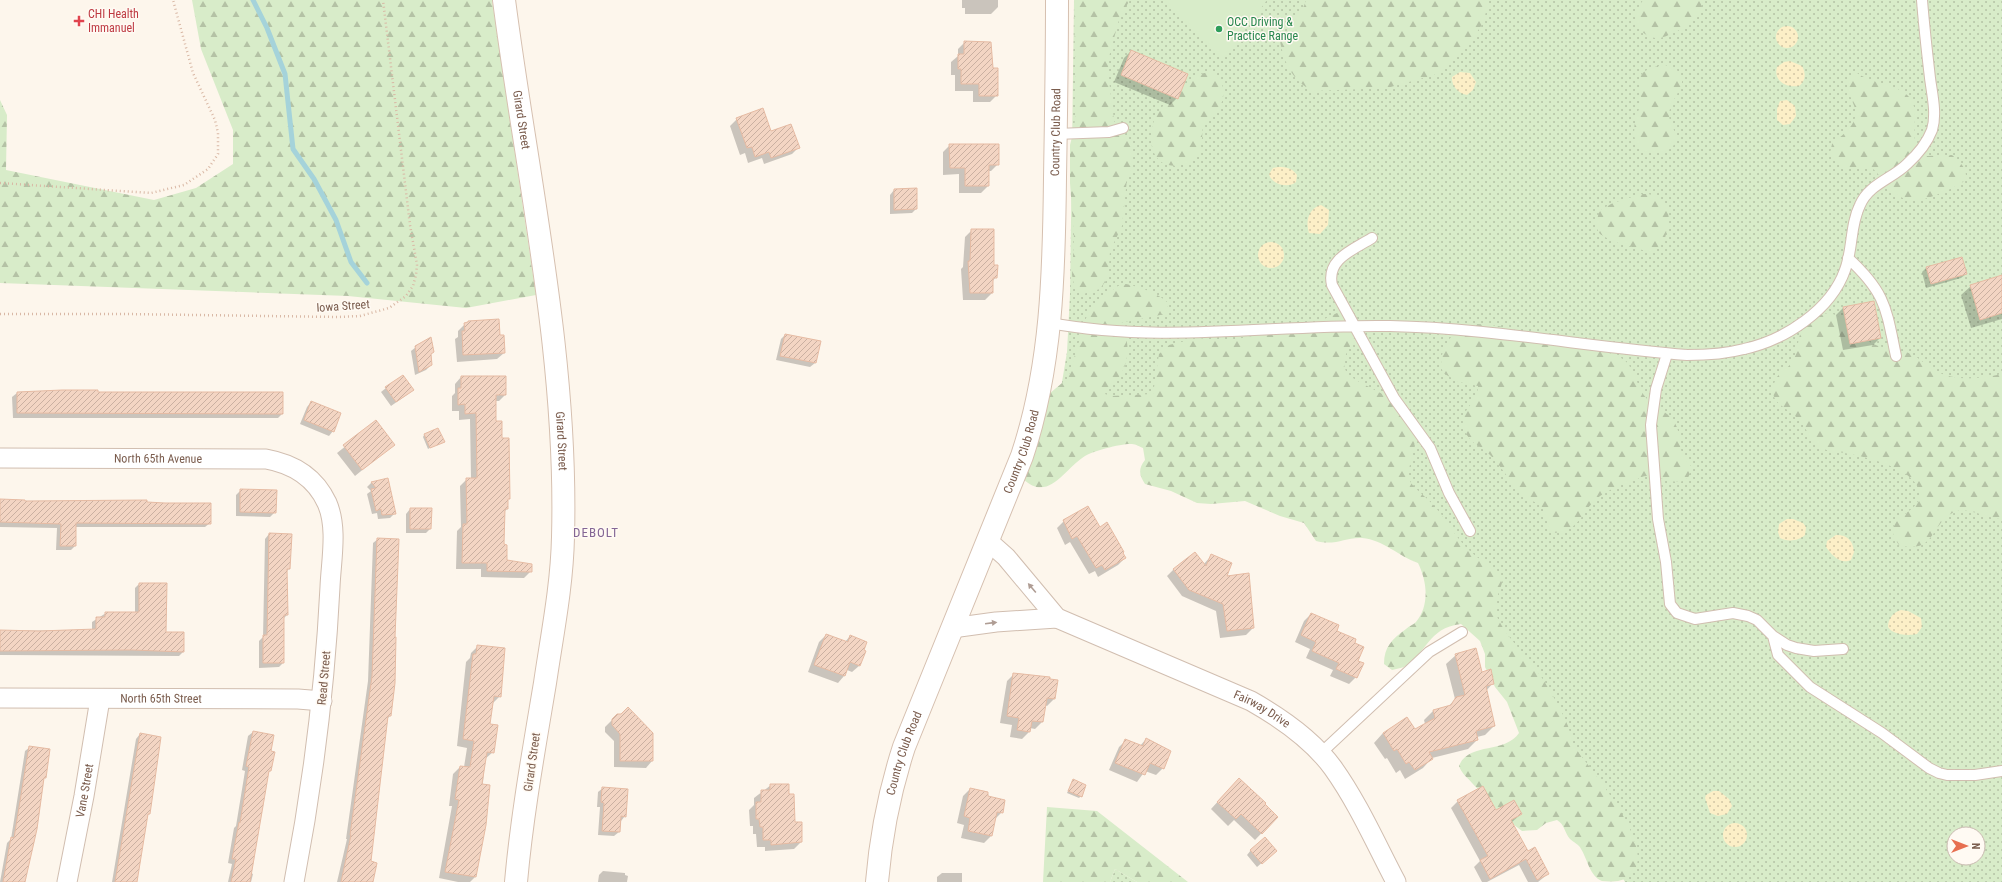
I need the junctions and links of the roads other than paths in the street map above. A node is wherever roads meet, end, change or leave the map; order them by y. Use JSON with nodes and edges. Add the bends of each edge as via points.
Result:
{"nodes":[{"id":1,"x":504,"y":0,"type":"edge"},
{"id":2,"x":1057,"y":0,"type":"edge"},
{"id":3,"x":1922,"y":0,"type":"edge"},
{"id":4,"x":1123,"y":128,"type":"dead end"},
{"id":5,"x":1056,"y":134,"type":"junction"},
{"id":6,"x":1372,"y":238,"type":"dead end"},
{"id":7,"x":1848,"y":258,"type":"junction"},
{"id":8,"x":1050,"y":323,"type":"junction"},
{"id":9,"x":1355,"y":326,"type":"junction"},
{"id":10,"x":1667,"y":354,"type":"junction"},
{"id":11,"x":1896,"y":356,"type":"dead end"},
{"id":12,"x":0,"y":458,"type":"edge"},
{"id":13,"x":310,"y":479,"type":"joint"},
{"id":14,"x":1470,"y":531,"type":"dead end"},
{"id":15,"x":988,"y":541,"type":"junction"},
{"id":16,"x":1057,"y":618,"type":"junction"},
{"id":17,"x":952,"y":628,"type":"junction"},
{"id":18,"x":1462,"y":632,"type":"dead end"},
{"id":19,"x":1773,"y":636,"type":"junction"},
{"id":20,"x":1843,"y":649,"type":"dead end"},
{"id":21,"x":0,"y":698,"type":"edge"},
{"id":22,"x":100,"y":699,"type":"junction"},
{"id":23,"x":322,"y":701,"type":"junction"},
{"id":24,"x":1321,"y":753,"type":"junction"},
{"id":25,"x":2002,"y":771,"type":"edge"},
{"id":26,"x":67,"y":882,"type":"edge"},
{"id":27,"x":294,"y":882,"type":"edge"},
{"id":28,"x":516,"y":882,"type":"edge"},
{"id":29,"x":877,"y":882,"type":"edge"},
{"id":30,"x":1396,"y":882,"type":"edge"}],
"edges":[{"from":1,"to":28,"type":"street","name":"Girard Street","via":[[547,287],[563,484],[563,538],[558,592],[531,764]]},
{"from":2,"to":5,"type":"street","name":"Country Club Road"},
{"from":3,"to":7,"type":"lane","via":[[1934,122],[1918,153],[1907,165],[1869,191],[1863,199],[1854,224]]},
{"from":4,"to":5,"type":"lane","via":[[1109,132]]},
{"from":5,"to":8,"type":"street","name":"Country Club Road"},
{"from":6,"to":9,"type":"lane","via":[[1339,259],[1331,269],[1332,285]]},
{"from":7,"to":10,"type":"lane","via":[[1837,289],[1826,302],[1795,328],[1745,349],[1708,355]]},
{"from":7,"to":11,"type":"lane","via":[[1864,272],[1884,303]]},
{"from":8,"to":9,"type":"lane","via":[[1085,330],[1156,334]]},
{"from":8,"to":15,"type":"street","name":"Country Club Road","via":[[1033,425]]},
{"from":9,"to":10,"type":"lane","via":[[1452,328]]},
{"from":9,"to":14,"type":"lane","via":[[1394,398],[1430,448],[1449,493]]},
{"from":10,"to":19,"type":"lane","via":[[1656,389],[1651,425],[1658,520],[1670,604],[1677,613],[1695,619],[1740,613],[1757,620]]},
{"from":12,"to":13,"type":"street","name":"North 65th Avenue","via":[[266,459],[294,467]]},
{"from":13,"to":23,"type":"street","name":"Read Street","via":[[328,504],[332,530],[328,638]]},
{"from":16,"to":15,"type":"street","name":"Fairway Drive","one_way":true,"via":[[1006,557]]},
{"from":15,"to":17,"type":"street","name":"Country Club Road"},
{"from":17,"to":16,"type":"street","name":"Fairway Drive","one_way":true},
{"from":16,"to":24,"type":"street","name":"Fairway Drive","via":[[1251,701],[1274,714]]},
{"from":17,"to":29,"type":"street","name":"Country Club Road","via":[[904,747],[891,787],[881,838]]},
{"from":18,"to":24,"type":"lane","via":[[1429,652]]},
{"from":19,"to":20,"type":"lane","via":[[1787,645],[1806,650]]},
{"from":19,"to":25,"type":"lane","via":[[1778,655],[1810,687],[1882,733],[1929,768],[1947,775],[1975,775]]},
{"from":21,"to":22,"type":"street","name":"North 65th Street"},
{"from":22,"to":23,"type":"street","name":"North 65th Street"},
{"from":22,"to":26,"type":"street","name":"Vane Street"},
{"from":23,"to":27,"type":"street","name":"Read Street","via":[[314,766]]},
{"from":24,"to":30,"type":"street","name":"Fairway Drive","via":[[1346,787]]}]}
